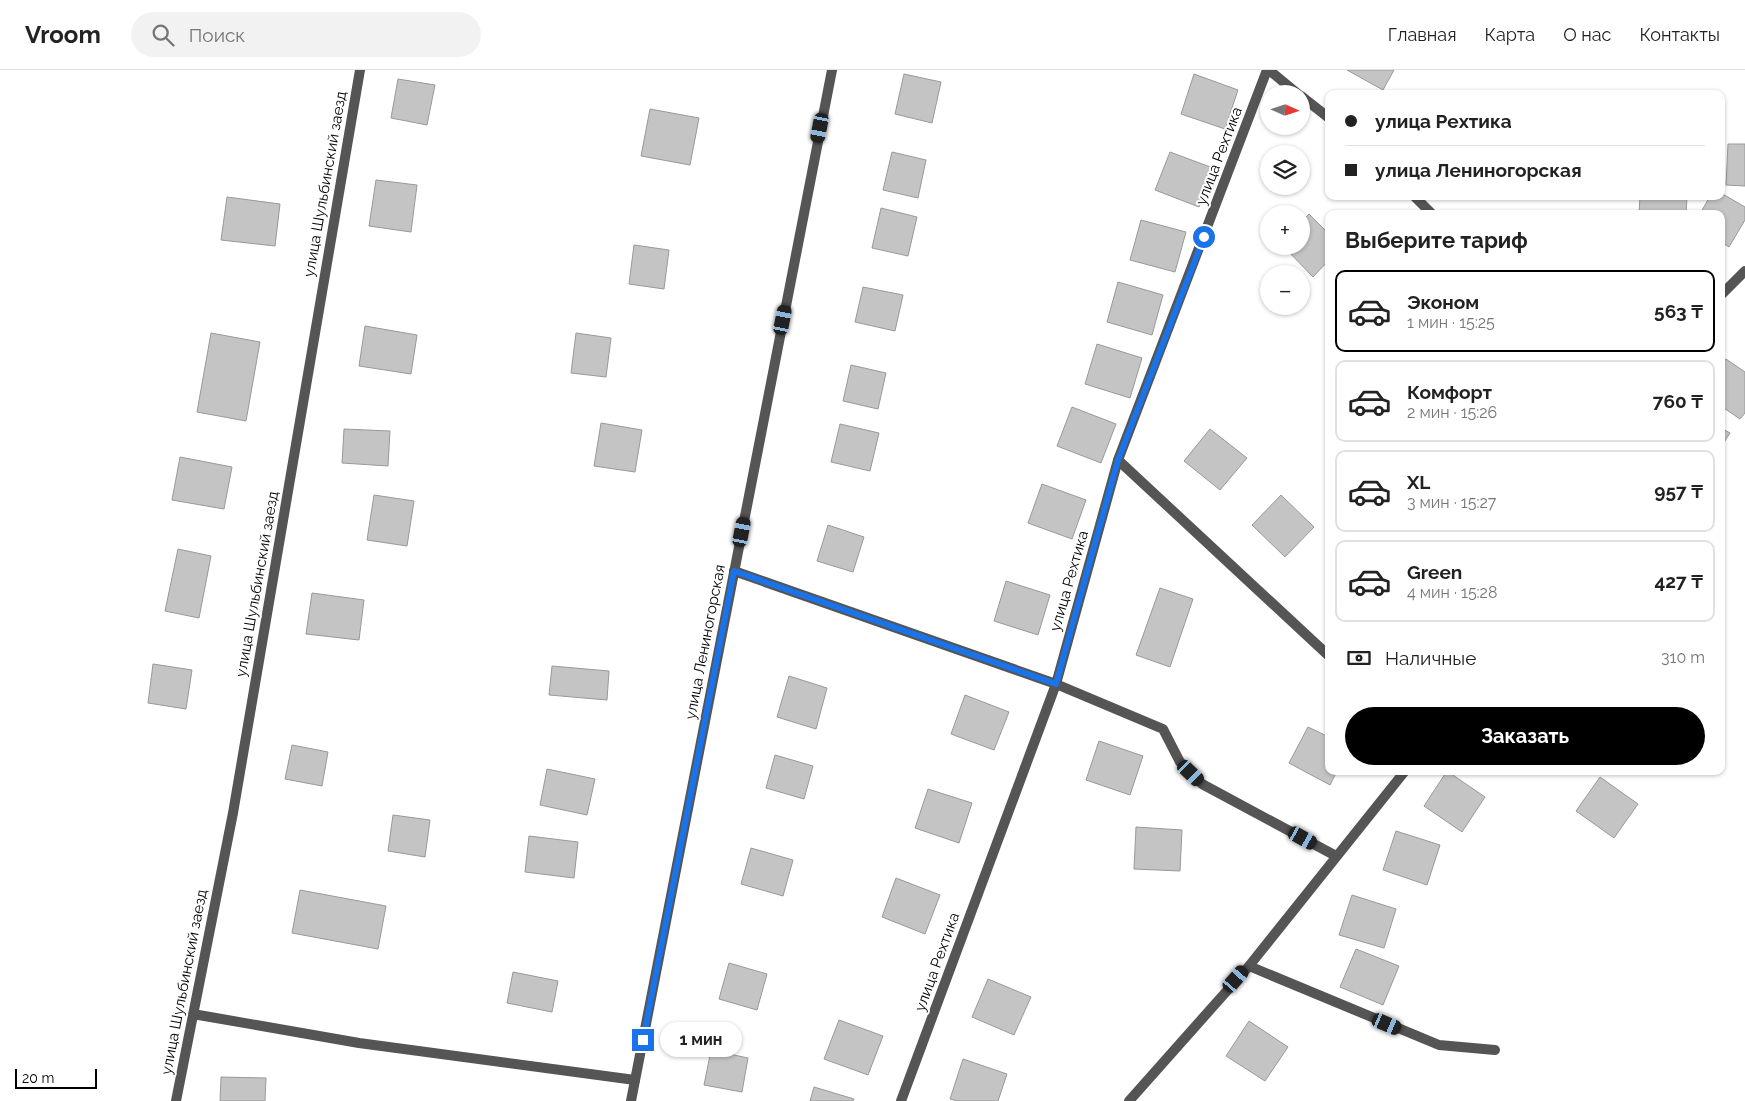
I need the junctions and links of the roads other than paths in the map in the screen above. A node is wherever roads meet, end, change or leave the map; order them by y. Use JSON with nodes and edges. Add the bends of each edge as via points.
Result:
{"nodes":[{"id":1,"x":360,"y":70,"type":"edge"},
{"id":2,"x":832,"y":70,"type":"edge"},
{"id":3,"x":1268,"y":70,"type":"edge"},
{"id":4,"x":1287,"y":85,"type":"edge"},
{"id":5,"x":1310,"y":103,"type":"edge"},
{"id":6,"x":1325,"y":115,"type":"edge"},
{"id":7,"x":1418,"y":200,"type":"edge"},
{"id":8,"x":1428,"y":210,"type":"edge"},
{"id":9,"x":1745,"y":271,"type":"edge"},
{"id":10,"x":1725,"y":291,"type":"edge"},
{"id":11,"x":1118,"y":460,"type":"junction"},
{"id":12,"x":734,"y":571,"type":"junction"},
{"id":13,"x":1325,"y":652,"type":"edge"},
{"id":14,"x":1056,"y":684,"type":"junction"},
{"id":15,"x":1401,"y":775,"type":"edge"},
{"id":16,"x":1336,"y":856,"type":"junction"},
{"id":17,"x":1248,"y":966,"type":"junction"},
{"id":18,"x":193,"y":1014,"type":"junction"},
{"id":19,"x":1495,"y":1050,"type":"dead end"},
{"id":20,"x":635,"y":1080,"type":"junction"},
{"id":21,"x":176,"y":1101,"type":"edge"},
{"id":22,"x":631,"y":1101,"type":"edge"},
{"id":23,"x":902,"y":1101,"type":"edge"},
{"id":24,"x":1129,"y":1101,"type":"edge"}],
"edges":[{"from":1,"to":18,"type":"street","name":"улица Шульбинский заезд","via":[[233,813]]},
{"from":2,"to":12,"type":"street","name":"улица Лениногорская"},
{"from":3,"to":4,"type":"street"},
{"from":3,"to":11,"type":"street","name":"улица Рехтика"},
{"from":5,"to":6,"type":"street"},
{"from":7,"to":8,"type":"street"},
{"from":9,"to":10,"type":"street"},
{"from":11,"to":13,"type":"street"},
{"from":11,"to":14,"type":"street","name":"улица Рехтика"},
{"from":12,"to":14,"type":"street"},
{"from":12,"to":20,"type":"street","name":"улица Лениногорская"},
{"from":14,"to":16,"type":"street","via":[[1163,728],[1180,762],[1202,784]]},
{"from":14,"to":23,"type":"street","name":"улица Рехтика"},
{"from":15,"to":16,"type":"street"},
{"from":16,"to":17,"type":"street"},
{"from":17,"to":19,"type":"street","via":[[1439,1045]]},
{"from":17,"to":24,"type":"street"},
{"from":18,"to":20,"type":"street","via":[[359,1043]]},
{"from":18,"to":21,"type":"street","name":"улица Шульбинский заезд"},
{"from":20,"to":22,"type":"street","name":"улица Лениногорская"}]}
